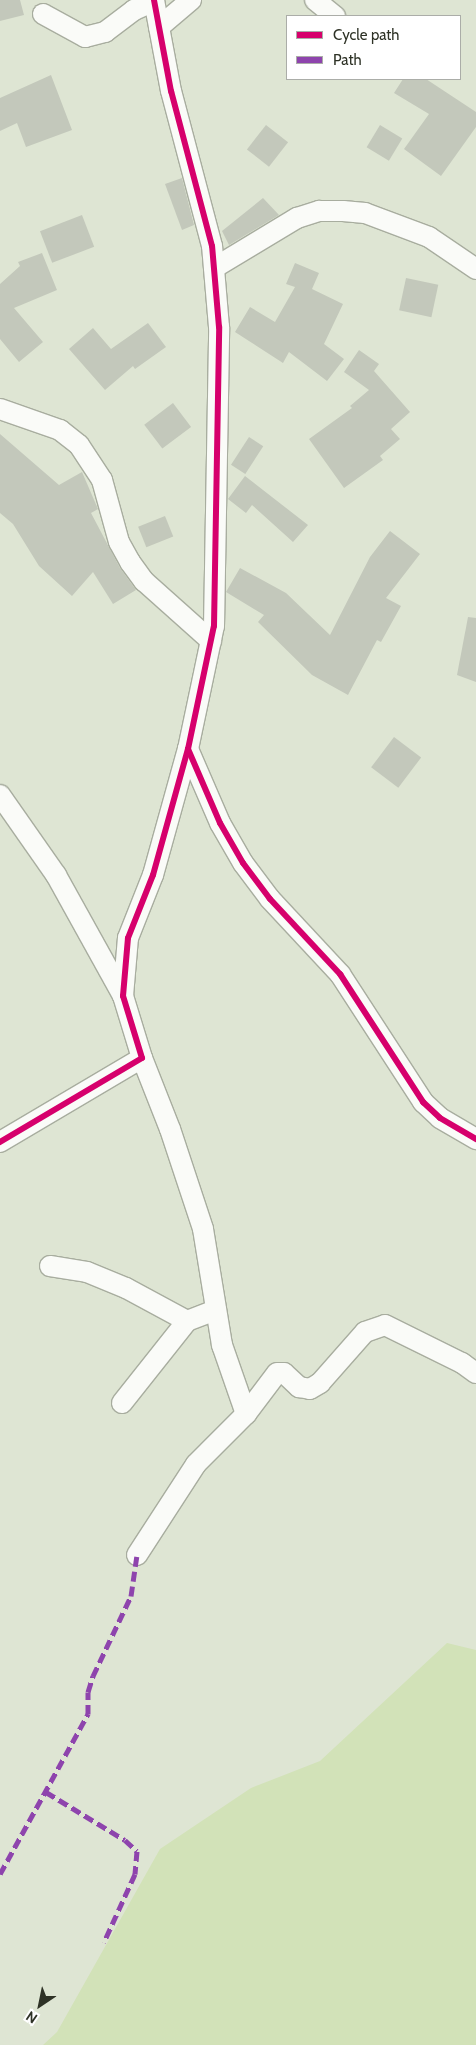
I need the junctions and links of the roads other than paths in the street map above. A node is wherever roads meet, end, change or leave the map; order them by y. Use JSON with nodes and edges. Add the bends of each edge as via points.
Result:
{"nodes":[{"id":1,"x":154,"y":0,"type":"edge"},
{"id":2,"x":191,"y":0,"type":"edge"},
{"id":3,"x":315,"y":0,"type":"edge"},
{"id":4,"x":43,"y":14,"type":"dead end"},
{"id":5,"x":334,"y":15,"type":"edge"},
{"id":6,"x":159,"y":27,"type":"junction"},
{"id":7,"x":214,"y":268,"type":"junction"},
{"id":8,"x":476,"y":269,"type":"edge"},
{"id":9,"x":0,"y":409,"type":"edge"},
{"id":10,"x":211,"y":641,"type":"junction"},
{"id":11,"x":188,"y":749,"type":"junction"},
{"id":12,"x":0,"y":795,"type":"edge"},
{"id":13,"x":123,"y":996,"type":"junction"},
{"id":14,"x":142,"y":1058,"type":"junction"},
{"id":15,"x":476,"y":1139,"type":"edge"},
{"id":16,"x":0,"y":1142,"type":"edge"},
{"id":17,"x":50,"y":1266,"type":"dead end"},
{"id":18,"x":216,"y":1310,"type":"junction"},
{"id":19,"x":187,"y":1321,"type":"junction"},
{"id":20,"x":476,"y":1373,"type":"edge"},
{"id":21,"x":122,"y":1403,"type":"dead end"},
{"id":22,"x":246,"y":1414,"type":"junction"},
{"id":23,"x":138,"y":1555,"type":"dead end"}],
"edges":[{"from":1,"to":4,"type":"street","via":[[134,10],[105,32],[86,37]]},
{"from":1,"to":6,"type":"street"},
{"from":2,"to":6,"type":"street"},
{"from":3,"to":5,"type":"street"},
{"from":6,"to":7,"type":"street","via":[[171,91],[212,246]]},
{"from":7,"to":8,"type":"street","via":[[297,218],[319,211],[343,210],[365,213],[429,236]]},
{"from":7,"to":10,"type":"street","via":[[219,327],[214,626]]},
{"from":9,"to":10,"type":"street","via":[[60,430],[79,445],[102,480],[119,542],[130,562],[144,581]]},
{"from":10,"to":11,"type":"street"},
{"from":11,"to":13,"type":"street","via":[[154,874],[128,938]]},
{"from":11,"to":15,"type":"street","via":[[220,823],[243,863],[270,899],[340,974],[423,1102],[440,1118]]},
{"from":12,"to":13,"type":"street","via":[[56,876]]},
{"from":13,"to":14,"type":"street"},
{"from":14,"to":16,"type":"street"},
{"from":14,"to":18,"type":"street","via":[[170,1129],[203,1229]]},
{"from":17,"to":19,"type":"street","via":[[87,1272],[126,1288]]},
{"from":18,"to":19,"type":"street"},
{"from":18,"to":22,"type":"street","via":[[222,1345]]},
{"from":19,"to":21,"type":"street"},
{"from":20,"to":22,"type":"street","via":[[462,1362],[385,1325],[365,1332],[320,1383],[310,1389],[299,1387],[284,1373],[277,1373]]},
{"from":22,"to":23,"type":"street","via":[[196,1464]]}]}
